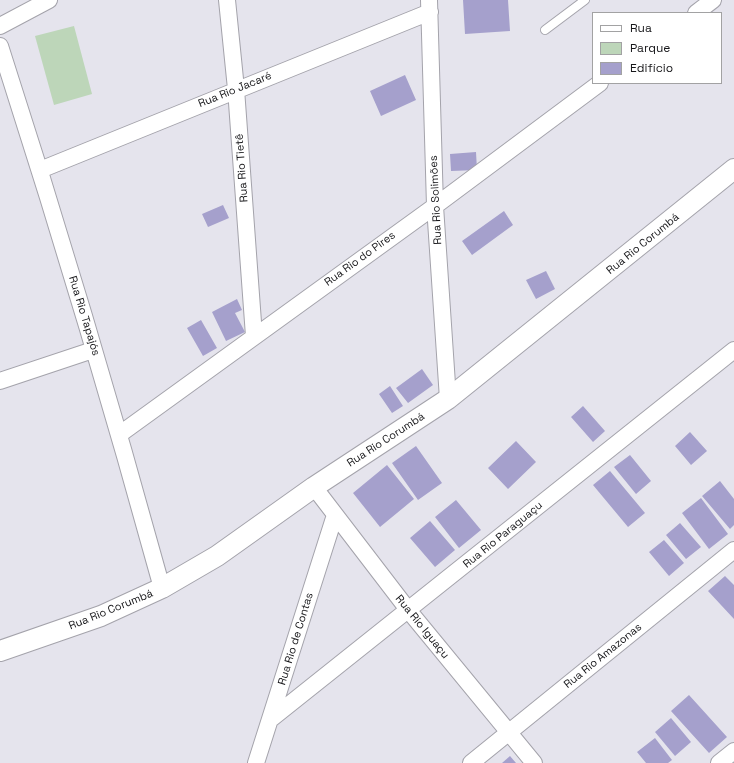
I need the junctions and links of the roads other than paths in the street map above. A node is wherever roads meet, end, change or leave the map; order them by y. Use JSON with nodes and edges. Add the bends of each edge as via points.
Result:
{"nodes":[{"id":1,"x":49,"y":0,"type":"edge"},
{"id":2,"x":227,"y":0,"type":"edge"},
{"id":3,"x":585,"y":0,"type":"edge"},
{"id":4,"x":713,"y":0,"type":"edge"},
{"id":5,"x":429,"y":6,"type":"edge"},
{"id":6,"x":697,"y":12,"type":"edge"},
{"id":7,"x":0,"y":26,"type":"edge"},
{"id":8,"x":545,"y":30,"type":"dead end"},
{"id":9,"x":0,"y":46,"type":"edge"},
{"id":10,"x":599,"y":84,"type":"edge"},
{"id":11,"x":236,"y":89,"type":"junction"},
{"id":12,"x":734,"y":169,"type":"edge"},
{"id":13,"x":40,"y":170,"type":"junction"},
{"id":14,"x":435,"y":206,"type":"junction"},
{"id":15,"x":254,"y":336,"type":"junction"},
{"id":16,"x":93,"y":350,"type":"junction"},
{"id":17,"x":734,"y":350,"type":"edge"},
{"id":18,"x":1,"y":377,"type":"edge"},
{"id":19,"x":448,"y":399,"type":"junction"},
{"id":20,"x":120,"y":434,"type":"junction"},
{"id":21,"x":314,"y":488,"type":"junction"},
{"id":22,"x":335,"y":515,"type":"junction"},
{"id":23,"x":734,"y":550,"type":"edge"},
{"id":24,"x":162,"y":588,"type":"junction"},
{"id":25,"x":409,"y":611,"type":"junction"},
{"id":26,"x":0,"y":651,"type":"edge"},
{"id":27,"x":271,"y":719,"type":"junction"},
{"id":28,"x":510,"y":732,"type":"junction"},
{"id":29,"x":734,"y":751,"type":"edge"},
{"id":30,"x":256,"y":763,"type":"edge"},
{"id":31,"x":471,"y":763,"type":"edge"},
{"id":32,"x":534,"y":763,"type":"edge"},
{"id":33,"x":719,"y":763,"type":"edge"}],
"edges":[{"from":1,"to":7,"type":"street"},
{"from":2,"to":11,"type":"street","name":"Rua Rio Tietê"},
{"from":3,"to":8,"type":"lane"},
{"from":4,"to":6,"type":"street"},
{"from":5,"to":11,"type":"street","name":"Rua Rio Jacaré"},
{"from":5,"to":14,"type":"street","name":"Rua Rio Solimões"},
{"from":9,"to":13,"type":"street","name":"Rua Rio Tapajós"},
{"from":10,"to":14,"type":"street","name":"Rua Rio do Pires"},
{"from":11,"to":13,"type":"street","name":"Rua Rio Jacaré"},
{"from":11,"to":15,"type":"street","name":"Rua Rio Tietê"},
{"from":12,"to":19,"type":"street","name":"Rua Rio Corumbá"},
{"from":13,"to":16,"type":"street","name":"Rua Rio Tapajós"},
{"from":14,"to":15,"type":"street","name":"Rua Rio do Pires"},
{"from":14,"to":19,"type":"street","name":"Rua Rio Solimões"},
{"from":15,"to":20,"type":"street","name":"Rua Rio do Pires"},
{"from":16,"to":18,"type":"street"},
{"from":16,"to":20,"type":"street","name":"Rua Rio Tapajós"},
{"from":17,"to":25,"type":"street","name":"Rua Rio Paraguaçu"},
{"from":19,"to":21,"type":"street","name":"Rua Rio Corumbá"},
{"from":20,"to":24,"type":"street","name":"Rua Rio Tapajós"},
{"from":21,"to":22,"type":"street","name":"Rua Rio Iguaçu"},
{"from":21,"to":24,"type":"street","name":"Rua Rio Corumbá","via":[[217,556]]},
{"from":22,"to":25,"type":"street","name":"Rua Rio Iguaçu"},
{"from":22,"to":27,"type":"street","name":"Rua Rio de Contas"},
{"from":23,"to":28,"type":"street","name":"Rua Rio Amazonas"},
{"from":24,"to":26,"type":"street","name":"Rua Rio Corumbá","via":[[101,616]]},
{"from":25,"to":27,"type":"street","name":"Rua Rio Paraguaçu"},
{"from":25,"to":28,"type":"street","name":"Rua Rio Iguaçu"},
{"from":27,"to":30,"type":"street","name":"Rua Rio de Contas"},
{"from":28,"to":31,"type":"street","name":"Rua Rio Amazonas"},
{"from":28,"to":32,"type":"street","name":"Rua Rio Iguaçu"},
{"from":29,"to":33,"type":"street"}]}
